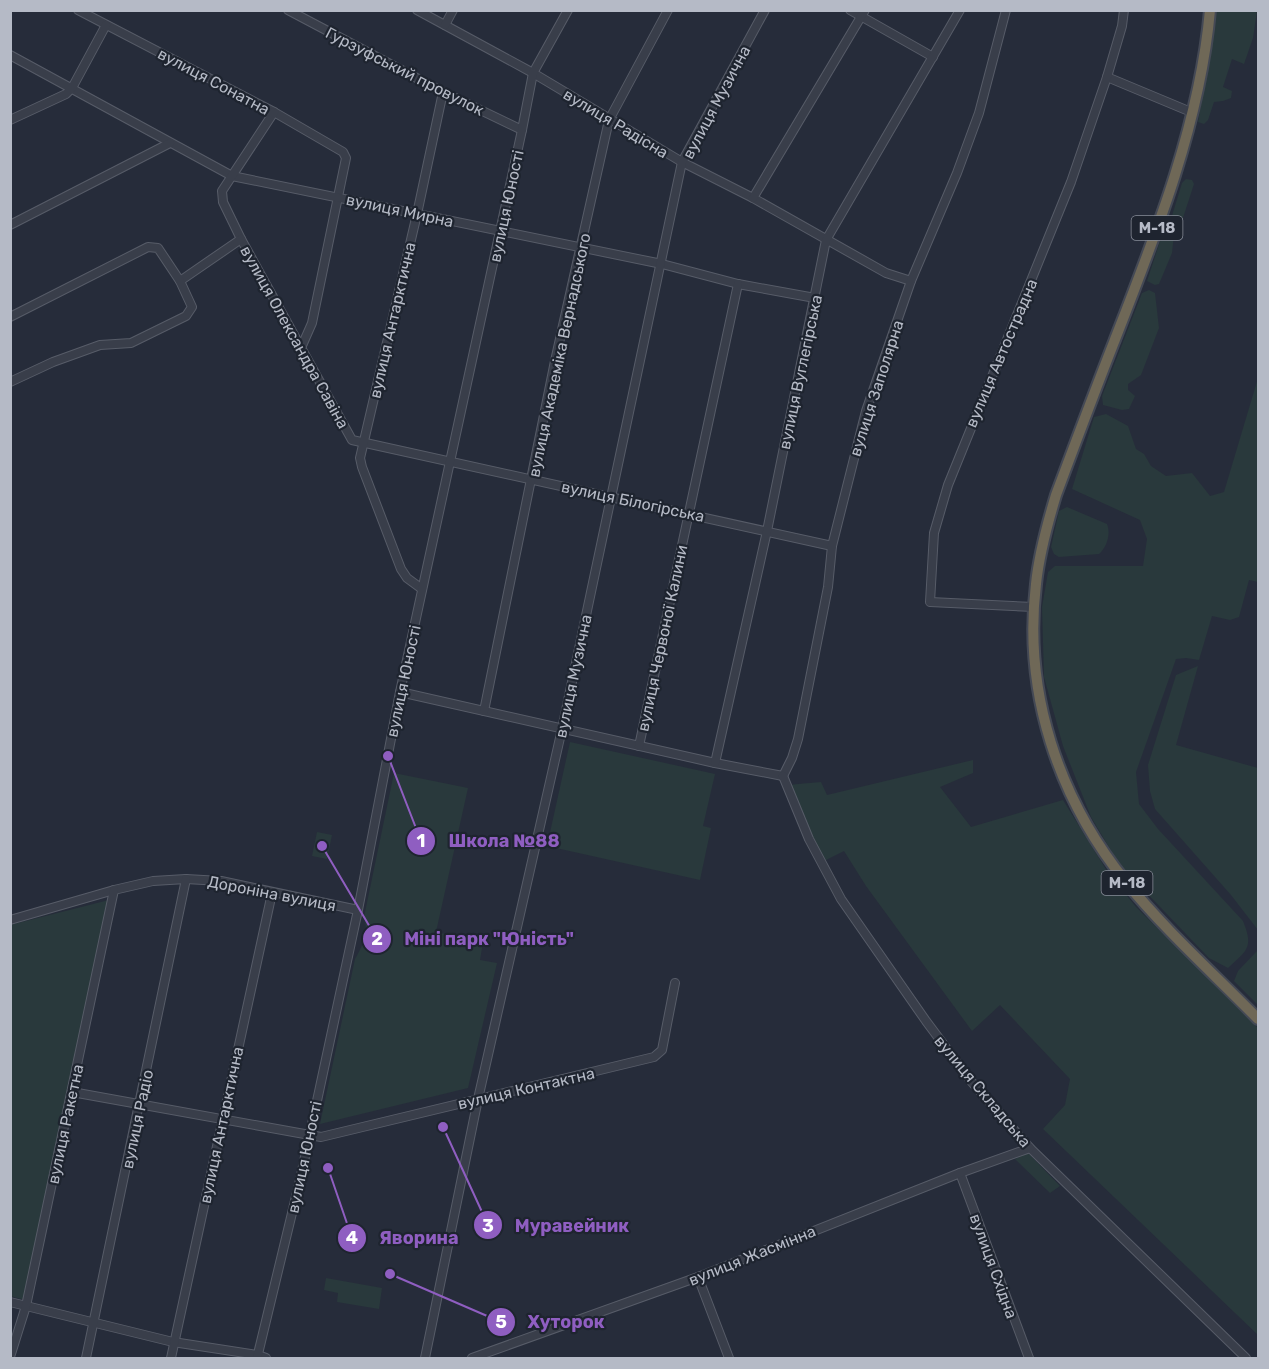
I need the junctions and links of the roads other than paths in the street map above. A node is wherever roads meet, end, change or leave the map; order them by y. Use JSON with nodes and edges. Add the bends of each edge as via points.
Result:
{"nodes":[{"id":1,"x":78,"y":10,"type":"edge"},
{"id":2,"x":288,"y":10,"type":"edge"},
{"id":3,"x":417,"y":10,"type":"edge"},
{"id":4,"x":453,"y":10,"type":"edge"},
{"id":5,"x":568,"y":10,"type":"edge"},
{"id":6,"x":668,"y":10,"type":"edge"},
{"id":7,"x":765,"y":10,"type":"edge"},
{"id":8,"x":850,"y":10,"type":"edge"},
{"id":9,"x":960,"y":10,"type":"edge"},
{"id":10,"x":1006,"y":10,"type":"edge"},
{"id":11,"x":1124,"y":10,"type":"edge"},
{"id":12,"x":1210,"y":10,"type":"edge"},
{"id":13,"x":863,"y":14,"type":"edge"},
{"id":14,"x":106,"y":25,"type":"junction"},
{"id":15,"x":444,"y":25,"type":"junction"},
{"id":16,"x":10,"y":55,"type":"edge"},
{"id":17,"x":933,"y":57,"type":"junction"},
{"id":18,"x":533,"y":73,"type":"junction"},
{"id":19,"x":1107,"y":77,"type":"junction"},
{"id":20,"x":72,"y":88,"type":"junction"},
{"id":21,"x":443,"y":92,"type":"junction"},
{"id":22,"x":274,"y":112,"type":"junction"},
{"id":23,"x":1191,"y":112,"type":"junction"},
{"id":24,"x":10,"y":120,"type":"edge"},
{"id":25,"x":609,"y":120,"type":"junction"},
{"id":26,"x":522,"y":130,"type":"junction"},
{"id":27,"x":170,"y":142,"type":"junction"},
{"id":28,"x":682,"y":162,"type":"junction"},
{"id":29,"x":232,"y":176,"type":"junction"},
{"id":30,"x":339,"y":197,"type":"junction"},
{"id":31,"x":753,"y":198,"type":"junction"},
{"id":32,"x":417,"y":214,"type":"junction"},
{"id":33,"x":10,"y":225,"type":"edge"},
{"id":34,"x":500,"y":232,"type":"junction"},
{"id":35,"x":241,"y":240,"type":"junction"},
{"id":36,"x":826,"y":240,"type":"junction"},
{"id":37,"x":582,"y":247,"type":"junction"},
{"id":38,"x":662,"y":264,"type":"junction"},
{"id":39,"x":180,"y":281,"type":"junction"},
{"id":40,"x":911,"y":281,"type":"junction"},
{"id":41,"x":738,"y":284,"type":"junction"},
{"id":42,"x":815,"y":298,"type":"junction"},
{"id":43,"x":10,"y":317,"type":"edge"},
{"id":44,"x":301,"y":348,"type":"junction"},
{"id":45,"x":10,"y":382,"type":"edge"},
{"id":46,"x":364,"y":443,"type":"junction"},
{"id":47,"x":451,"y":462,"type":"junction"},
{"id":48,"x":532,"y":479,"type":"junction"},
{"id":49,"x":610,"y":496,"type":"junction"},
{"id":50,"x":688,"y":513,"type":"junction"},
{"id":51,"x":767,"y":531,"type":"junction"},
{"id":52,"x":832,"y":546,"type":"junction"},
{"id":53,"x":422,"y":589,"type":"junction"},
{"id":54,"x":1034,"y":607,"type":"junction"},
{"id":55,"x":400,"y":693,"type":"junction"},
{"id":56,"x":484,"y":711,"type":"junction"},
{"id":57,"x":562,"y":729,"type":"junction"},
{"id":58,"x":639,"y":746,"type":"junction"},
{"id":59,"x":715,"y":763,"type":"junction"},
{"id":60,"x":783,"y":776,"type":"junction"},
{"id":61,"x":186,"y":879,"type":"junction"},
{"id":62,"x":114,"y":890,"type":"junction"},
{"id":63,"x":272,"y":893,"type":"junction"},
{"id":64,"x":358,"y":910,"type":"junction"},
{"id":65,"x":10,"y":920,"type":"edge"},
{"id":66,"x":675,"y":983,"type":"dead end"},
{"id":67,"x":1258,"y":1019,"type":"edge"},
{"id":68,"x":72,"y":1092,"type":"junction"},
{"id":69,"x":478,"y":1099,"type":"junction"},
{"id":70,"x":140,"y":1105,"type":"junction"},
{"id":71,"x":222,"y":1119,"type":"junction"},
{"id":72,"x":309,"y":1136,"type":"junction"},
{"id":73,"x":1030,"y":1148,"type":"junction"},
{"id":74,"x":960,"y":1173,"type":"junction"},
{"id":75,"x":698,"y":1277,"type":"junction"},
{"id":76,"x":10,"y":1302,"type":"edge"},
{"id":77,"x":26,"y":1306,"type":"junction"},
{"id":78,"x":94,"y":1322,"type":"junction"},
{"id":79,"x":173,"y":1342,"type":"junction"},
{"id":80,"x":10,"y":1357,"type":"edge"},
{"id":81,"x":261,"y":1357,"type":"edge"},
{"id":82,"x":86,"y":1359,"type":"edge"},
{"id":83,"x":171,"y":1359,"type":"edge"},
{"id":84,"x":424,"y":1359,"type":"edge"},
{"id":85,"x":472,"y":1359,"type":"edge"},
{"id":86,"x":729,"y":1359,"type":"edge"},
{"id":87,"x":1029,"y":1359,"type":"edge"},
{"id":88,"x":1246,"y":1359,"type":"edge"}],
"edges":[{"from":1,"to":14,"type":"street","name":"вулиця Сонатна"},
{"from":2,"to":21,"type":"street","name":"Гурзуфський провулок"},
{"from":3,"to":15,"type":"street","name":"вулиця Радісна"},
{"from":4,"to":15,"type":"street"},
{"from":5,"to":18,"type":"street","name":"вулиця Юності"},
{"from":6,"to":25,"type":"street","name":"вулиця Академіка Вернадського"},
{"from":7,"to":28,"type":"street","name":"вулиця Музична"},
{"from":8,"to":13,"type":"street"},
{"from":9,"to":17,"type":"street","name":"вулиця Вуглегірська"},
{"from":10,"to":40,"type":"street","name":"вулиця Заполярна","via":[[979,113]]},
{"from":11,"to":19,"type":"street","name":"вулиця Автострадна"},
{"from":12,"to":23,"type":"highway","number":"М-18"},
{"from":13,"to":17,"type":"street"},
{"from":13,"to":31,"type":"street"},
{"from":14,"to":20,"type":"street"},
{"from":14,"to":22,"type":"street","name":"вулиця Сонатна"},
{"from":15,"to":18,"type":"street","name":"вулиця Радісна"},
{"from":16,"to":20,"type":"street","name":"вулиця Мирна"},
{"from":17,"to":36,"type":"street","name":"вулиця Вуглегірська"},
{"from":18,"to":25,"type":"street","name":"вулиця Радісна"},
{"from":18,"to":26,"type":"street","name":"вулиця Юності"},
{"from":19,"to":23,"type":"street"},
{"from":19,"to":54,"type":"street","name":"вулиця Автострадна","via":[[1071,182],[948,485],[934,533],[930,602]]},
{"from":20,"to":24,"type":"street"},
{"from":20,"to":27,"type":"street","name":"вулиця Мирна"},
{"from":21,"to":26,"type":"street","name":"Гурзуфський провулок"},
{"from":21,"to":32,"type":"street","name":"вулиця Антарктична"},
{"from":22,"to":29,"type":"street","name":"вулиця Олександра Савіна"},
{"from":22,"to":30,"type":"street","name":"вулиця Сонатна","via":[[337,147],[346,158]]},
{"from":23,"to":54,"type":"highway","number":"М-18","via":[[1178,168],[1137,285],[1056,495],[1039,561]]},
{"from":25,"to":28,"type":"street","name":"вулиця Радісна"},
{"from":25,"to":37,"type":"street","name":"вулиця Академіка Вернадського"},
{"from":26,"to":34,"type":"street","name":"вулиця Юності"},
{"from":27,"to":29,"type":"street","name":"вулиця Мирна"},
{"from":27,"to":33,"type":"street"},
{"from":28,"to":31,"type":"street","name":"вулиця Радісна"},
{"from":28,"to":38,"type":"street","name":"вулиця Музична"},
{"from":29,"to":30,"type":"street","name":"вулиця Мирна"},
{"from":29,"to":35,"type":"street","name":"вулиця Олександра Савіна","via":[[222,191],[223,202]]},
{"from":30,"to":32,"type":"street","name":"вулиця Мирна"},
{"from":30,"to":44,"type":"street","via":[[312,323]]},
{"from":31,"to":36,"type":"street","name":"вулиця Радісна"},
{"from":32,"to":34,"type":"street","name":"вулиця Мирна"},
{"from":32,"to":46,"type":"street","name":"вулиця Антарктична"},
{"from":34,"to":37,"type":"street","name":"вулиця Мирна"},
{"from":34,"to":47,"type":"street","name":"вулиця Юності"},
{"from":35,"to":39,"type":"street"},
{"from":35,"to":44,"type":"street","name":"вулиця Олександра Савіна"},
{"from":36,"to":40,"type":"street","name":"вулиця Радісна","via":[[886,273]]},
{"from":36,"to":42,"type":"street","name":"вулиця Вуглегірська"},
{"from":37,"to":38,"type":"street","name":"вулиця Мирна"},
{"from":37,"to":48,"type":"street","name":"вулиця Академіка Вернадського"},
{"from":38,"to":41,"type":"street","name":"вулиця Мирна"},
{"from":38,"to":49,"type":"street","name":"вулиця Музична"},
{"from":39,"to":43,"type":"street","via":[[158,248],[148,247]]},
{"from":39,"to":45,"type":"street","via":[[192,307],[186,316],[131,343],[100,345]]},
{"from":40,"to":52,"type":"street","name":"вулиця Заполярна","via":[[866,411]]},
{"from":41,"to":42,"type":"street","name":"вулиця Мирна"},
{"from":41,"to":50,"type":"street","name":"вулиця Червоної Калини"},
{"from":42,"to":51,"type":"street","name":"вулиця Вуглегірська"},
{"from":44,"to":46,"type":"street","name":"вулиця Олександра Савіна","via":[[352,440]]},
{"from":46,"to":47,"type":"street","name":"вулиця Білогірська"},
{"from":46,"to":53,"type":"street","name":"вулиця Олександра Савіна","via":[[362,467],[401,569]]},
{"from":47,"to":48,"type":"street","name":"вулиця Білогірська"},
{"from":47,"to":53,"type":"street","name":"вулиця Юності"},
{"from":48,"to":49,"type":"street","name":"вулиця Білогірська"},
{"from":48,"to":56,"type":"street","name":"вулиця Академіка Вернадського"},
{"from":49,"to":50,"type":"street","name":"вулиця Білогірська"},
{"from":49,"to":57,"type":"street","name":"вулиця Музична"},
{"from":50,"to":51,"type":"street","name":"вулиця Білогірська"},
{"from":50,"to":58,"type":"street","name":"вулиця Червоної Калини"},
{"from":51,"to":52,"type":"street","name":"вулиця Білогірська"},
{"from":51,"to":59,"type":"street","name":"вулиця Вуглегірська"},
{"from":52,"to":60,"type":"street","name":"вулиця Заполярна","via":[[803,716]]},
{"from":53,"to":55,"type":"street","name":"вулиця Юності"},
{"from":54,"to":67,"type":"highway","number":"М-18","via":[[1035,668],[1044,716],[1080,814],[1150,910]]},
{"from":55,"to":56,"type":"street"},
{"from":55,"to":64,"type":"street","name":"вулиця Юності"},
{"from":56,"to":57,"type":"street"},
{"from":57,"to":58,"type":"street"},
{"from":57,"to":69,"type":"street","name":"вулиця Музична"},
{"from":58,"to":59,"type":"street"},
{"from":59,"to":60,"type":"street"},
{"from":60,"to":73,"type":"street","name":"вулиця Складська","via":[[841,899],[970,1080]]},
{"from":61,"to":62,"type":"street","name":"Дороніна вулиця","via":[[153,881]]},
{"from":61,"to":63,"type":"street","name":"Дороніна вулиця","via":[[221,881]]},
{"from":61,"to":70,"type":"street","name":"вулиця Радіо"},
{"from":62,"to":65,"type":"street","name":"Дороніна вулиця"},
{"from":62,"to":68,"type":"street","name":"вулиця Ракетна"},
{"from":63,"to":64,"type":"street","name":"Дороніна вулиця"},
{"from":63,"to":71,"type":"street","name":"вулиця Антарктична"},
{"from":64,"to":72,"type":"street","name":"вулиця Юності"},
{"from":66,"to":69,"type":"street","name":"вулиця Контактна","via":[[658,1055]]},
{"from":68,"to":70,"type":"street","name":"вулиця Контактна"},
{"from":68,"to":77,"type":"street","name":"вулиця Ракетна"},
{"from":69,"to":72,"type":"street","name":"вулиця Контактна","via":[[321,1137]]},
{"from":69,"to":84,"type":"street","name":"вулиця Музична"},
{"from":70,"to":71,"type":"street","name":"вулиця Контактна"},
{"from":70,"to":78,"type":"street","name":"вулиця Радіо"},
{"from":71,"to":72,"type":"street","name":"вулиця Контактна"},
{"from":71,"to":79,"type":"street","name":"вулиця Антарктична"},
{"from":72,"to":81,"type":"street","name":"вулиця Юності"},
{"from":73,"to":74,"type":"street","name":"вулиця Жасмінна"},
{"from":73,"to":88,"type":"street","name":"вулиця Складська"},
{"from":74,"to":75,"type":"street","name":"вулиця Жасмінна"},
{"from":74,"to":87,"type":"street","name":"вулиця Східна"},
{"from":75,"to":85,"type":"street","name":"вулиця Жасмінна"},
{"from":75,"to":86,"type":"street"},
{"from":76,"to":77,"type":"street"},
{"from":77,"to":78,"type":"street"},
{"from":77,"to":80,"type":"street","name":"вулиця Ракетна"},
{"from":78,"to":79,"type":"street"},
{"from":78,"to":82,"type":"street","name":"вулиця Радіо"},
{"from":79,"to":81,"type":"street"},
{"from":79,"to":83,"type":"street","name":"вулиця Антарктична"}]}
